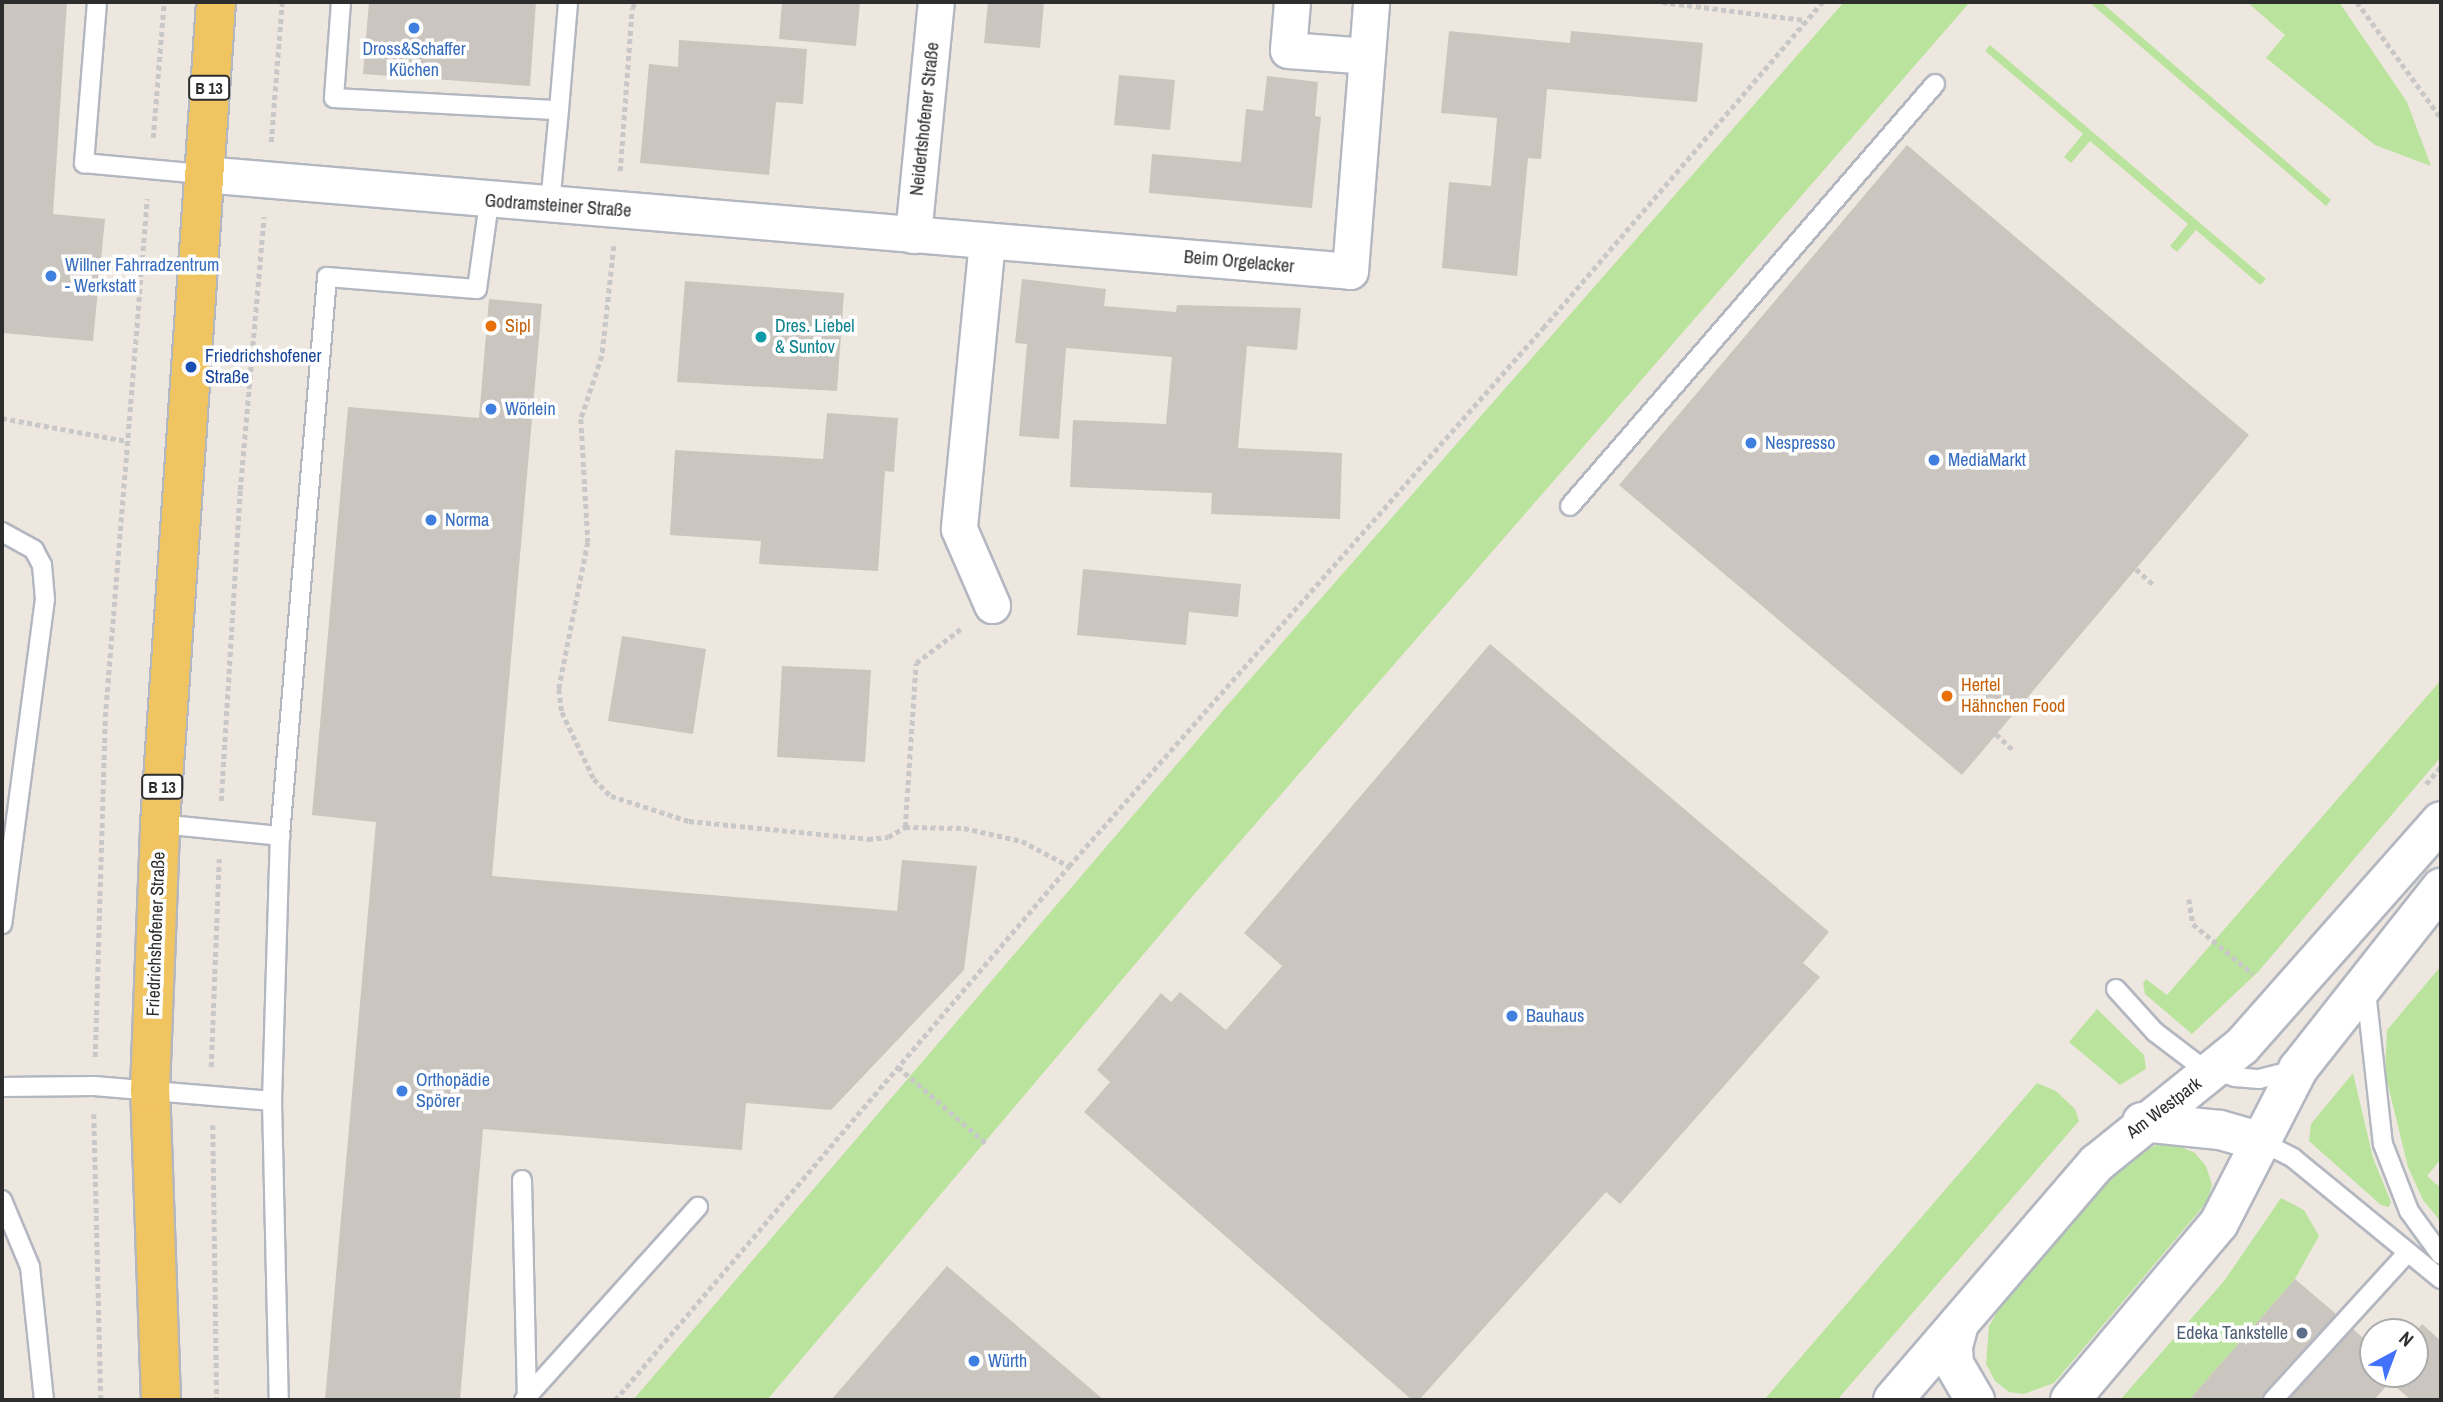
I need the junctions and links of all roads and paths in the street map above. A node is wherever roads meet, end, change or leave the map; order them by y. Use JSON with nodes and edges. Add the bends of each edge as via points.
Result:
{"nodes":[{"id":1,"x":97,"y":2,"type":"edge"},
{"id":2,"x":164,"y":2,"type":"edge"},
{"id":3,"x":216,"y":2,"type":"edge"},
{"id":4,"x":282,"y":2,"type":"edge"},
{"id":5,"x":341,"y":2,"type":"edge"},
{"id":6,"x":568,"y":2,"type":"edge"},
{"id":7,"x":636,"y":2,"type":"edge"},
{"id":8,"x":936,"y":2,"type":"edge"},
{"id":9,"x":1292,"y":2,"type":"edge"},
{"id":10,"x":1371,"y":2,"type":"edge"},
{"id":11,"x":1662,"y":2,"type":"edge"},
{"id":12,"x":1822,"y":2,"type":"edge"},
{"id":13,"x":2357,"y":2,"type":"edge"},
{"id":14,"x":1805,"y":20,"type":"junction"},
{"id":15,"x":1367,"y":56,"type":"junction"},
{"id":16,"x":1935,"y":84,"type":"dead end"},
{"id":17,"x":559,"y":110,"type":"junction"},
{"id":18,"x":2441,"y":118,"type":"edge"},
{"id":19,"x":150,"y":169,"type":"junction"},
{"id":20,"x":203,"y":174,"type":"junction"},
{"id":21,"x":268,"y":180,"type":"junction"},
{"id":22,"x":489,"y":202,"type":"junction"},
{"id":23,"x":550,"y":204,"type":"junction"},
{"id":24,"x":618,"y":210,"type":"junction"},
{"id":25,"x":913,"y":235,"type":"junction"},
{"id":26,"x":986,"y":241,"type":"junction"},
{"id":27,"x":2,"y":418,"type":"edge"},
{"id":28,"x":127,"y":441,"type":"junction"},
{"id":29,"x":1570,"y":506,"type":"dead end"},
{"id":30,"x":2,"y":531,"type":"edge"},
{"id":31,"x":2136,"y":569,"type":"dead end"},
{"id":32,"x":2155,"y":586,"type":"dead end"},
{"id":33,"x":992,"y":605,"type":"joint"},
{"id":34,"x":1996,"y":734,"type":"dead end"},
{"id":35,"x":2014,"y":751,"type":"dead end"},
{"id":36,"x":2441,"y":821,"type":"edge"},
{"id":37,"x":160,"y":824,"type":"junction"},
{"id":38,"x":905,"y":827,"type":"junction"},
{"id":39,"x":220,"y":831,"type":"junction"},
{"id":40,"x":280,"y":836,"type":"junction"},
{"id":41,"x":1069,"y":866,"type":"junction"},
{"id":42,"x":2441,"y":888,"type":"edge"},
{"id":43,"x":2189,"y":900,"type":"dead end"},
{"id":44,"x":2,"y":924,"type":"edge"},
{"id":45,"x":2259,"y":979,"type":"dead end"},
{"id":46,"x":2366,"y":981,"type":"junction"},
{"id":47,"x":2116,"y":989,"type":"dead end"},
{"id":48,"x":2179,"y":1054,"type":"junction"},
{"id":49,"x":898,"y":1067,"type":"junction"},
{"id":50,"x":2298,"y":1069,"type":"junction"},
{"id":51,"x":2214,"y":1071,"type":"junction"},
{"id":52,"x":94,"y":1086,"type":"junction"},
{"id":53,"x":2,"y":1087,"type":"edge"},
{"id":54,"x":150,"y":1090,"type":"junction"},
{"id":55,"x":212,"y":1096,"type":"junction"},
{"id":56,"x":272,"y":1101,"type":"junction"},
{"id":57,"x":2163,"y":1116,"type":"junction"},
{"id":58,"x":2262,"y":1142,"type":"junction"},
{"id":59,"x":988,"y":1145,"type":"dead end"},
{"id":60,"x":522,"y":1180,"type":"dead end"},
{"id":61,"x":2,"y":1200,"type":"edge"},
{"id":62,"x":2230,"y":1205,"type":"junction"},
{"id":63,"x":698,"y":1207,"type":"dead end"},
{"id":64,"x":2407,"y":1253,"type":"junction"},
{"id":65,"x":2441,"y":1255,"type":"edge"},
{"id":66,"x":2441,"y":1279,"type":"edge"},
{"id":67,"x":1959,"y":1324,"type":"junction"},
{"id":68,"x":525,"y":1398,"type":"edge"},
{"id":69,"x":44,"y":1400,"type":"edge"},
{"id":70,"x":101,"y":1400,"type":"edge"},
{"id":71,"x":161,"y":1400,"type":"edge"},
{"id":72,"x":217,"y":1400,"type":"edge"},
{"id":73,"x":279,"y":1400,"type":"edge"},
{"id":74,"x":615,"y":1400,"type":"edge"},
{"id":75,"x":1893,"y":1400,"type":"edge"},
{"id":76,"x":1975,"y":1400,"type":"edge"},
{"id":77,"x":2070,"y":1400,"type":"edge"},
{"id":78,"x":2273,"y":1400,"type":"edge"}],
"edges":[{"from":1,"to":19,"type":"lane","via":[[84,163]]},
{"from":2,"to":19,"type":"path"},
{"from":3,"to":20,"type":"main road","name":"Friedrichshofener Straße","number":"B 13"},
{"from":4,"to":21,"type":"path"},
{"from":5,"to":17,"type":"lane","via":[[334,98]]},
{"from":6,"to":17,"type":"lane"},
{"from":7,"to":24,"type":"path"},
{"from":8,"to":25,"type":"street","name":"Neidertshofener Straße"},
{"from":9,"to":15,"type":"street","via":[[1288,50]]},
{"from":10,"to":15,"type":"street","name":"Beim Orgelacker"},
{"from":11,"to":14,"type":"path"},
{"from":12,"to":14,"type":"path"},
{"from":13,"to":18,"type":"path"},
{"from":14,"to":41,"type":"path","via":[[1543,328]]},
{"from":15,"to":26,"type":"street","name":"Beim Orgelacker","via":[[1350,271]]},
{"from":16,"to":29,"type":"lane"},
{"from":17,"to":23,"type":"lane"},
{"from":19,"to":20,"type":"lane"},
{"from":19,"to":28,"type":"path"},
{"from":20,"to":21,"type":"street","name":"Godramsteiner Straße"},
{"from":20,"to":37,"type":"main road","name":"Friedrichshofener Straße","number":"B 13"},
{"from":21,"to":22,"type":"street","name":"Godramsteiner Straße"},
{"from":21,"to":39,"type":"path","via":[[240,490]]},
{"from":22,"to":23,"type":"street","name":"Godramsteiner Straße"},
{"from":22,"to":40,"type":"lane","via":[[477,289],[327,277]]},
{"from":23,"to":24,"type":"street","name":"Godramsteiner Straße"},
{"from":24,"to":25,"type":"street","name":"Godramsteiner Straße"},
{"from":24,"to":38,"type":"path","via":[[602,356],[582,419],[588,542],[565,648],[559,689],[562,712],[594,779],[611,796],[636,807],[689,821],[843,837],[888,837]]},
{"from":25,"to":26,"type":"street","name":"Beim Orgelacker"},
{"from":26,"to":33,"type":"street","via":[[959,529]]},
{"from":27,"to":28,"type":"path"},
{"from":28,"to":52,"type":"path","via":[[105,730]]},
{"from":30,"to":44,"type":"lane","via":[[34,550],[42,565],[45,599]]},
{"from":31,"to":32,"type":"path"},
{"from":33,"to":38,"type":"path","via":[[916,663]]},
{"from":34,"to":35,"type":"path"},
{"from":36,"to":51,"type":"main road","name":"Am Westpark","via":[[2293,992]]},
{"from":37,"to":39,"type":"lane"},
{"from":37,"to":54,"type":"main road","name":"Friedrichshofener Straße","number":"B 13"},
{"from":38,"to":41,"type":"path","via":[[996,834],[1043,849]]},
{"from":39,"to":40,"type":"lane"},
{"from":39,"to":55,"type":"path"},
{"from":40,"to":56,"type":"lane"},
{"from":41,"to":49,"type":"path"},
{"from":42,"to":46,"type":"main road"},
{"from":43,"to":45,"type":"path","via":[[2193,924]]},
{"from":46,"to":50,"type":"main road"},
{"from":46,"to":65,"type":"lane","via":[[2368,1040],[2383,1144],[2409,1211]]},
{"from":47,"to":48,"type":"lane"},
{"from":48,"to":51,"type":"lane"},
{"from":48,"to":57,"type":"lane","via":[[2182,1069]]},
{"from":49,"to":59,"type":"path"},
{"from":49,"to":74,"type":"path"},
{"from":50,"to":51,"type":"lane","via":[[2259,1079]]},
{"from":50,"to":58,"type":"main road"},
{"from":51,"to":57,"type":"main road","name":"Am Westpark"},
{"from":52,"to":53,"type":"lane"},
{"from":52,"to":54,"type":"lane"},
{"from":52,"to":70,"type":"path"},
{"from":54,"to":55,"type":"lane"},
{"from":54,"to":71,"type":"main road","name":"Friedrichshofener Straße","number":"B 13"},
{"from":55,"to":56,"type":"lane"},
{"from":55,"to":72,"type":"path"},
{"from":56,"to":73,"type":"lane"},
{"from":57,"to":58,"type":"main road"},
{"from":57,"to":62,"type":"main road","via":[[2211,1141],[2221,1153],[2231,1182]]},
{"from":57,"to":67,"type":"main road","name":"Am Westpark","via":[[2068,1194]]},
{"from":58,"to":62,"type":"main road"},
{"from":58,"to":64,"type":"lane","via":[[2292,1158]]},
{"from":60,"to":68,"type":"lane"},
{"from":61,"to":69,"type":"lane","via":[[30,1267]]},
{"from":62,"to":77,"type":"main road"},
{"from":63,"to":68,"type":"lane"},
{"from":64,"to":66,"type":"lane"},
{"from":64,"to":78,"type":"lane"},
{"from":67,"to":75,"type":"main road","name":"Am Westpark"},
{"from":67,"to":76,"type":"main road","via":[[1954,1364]]}]}
